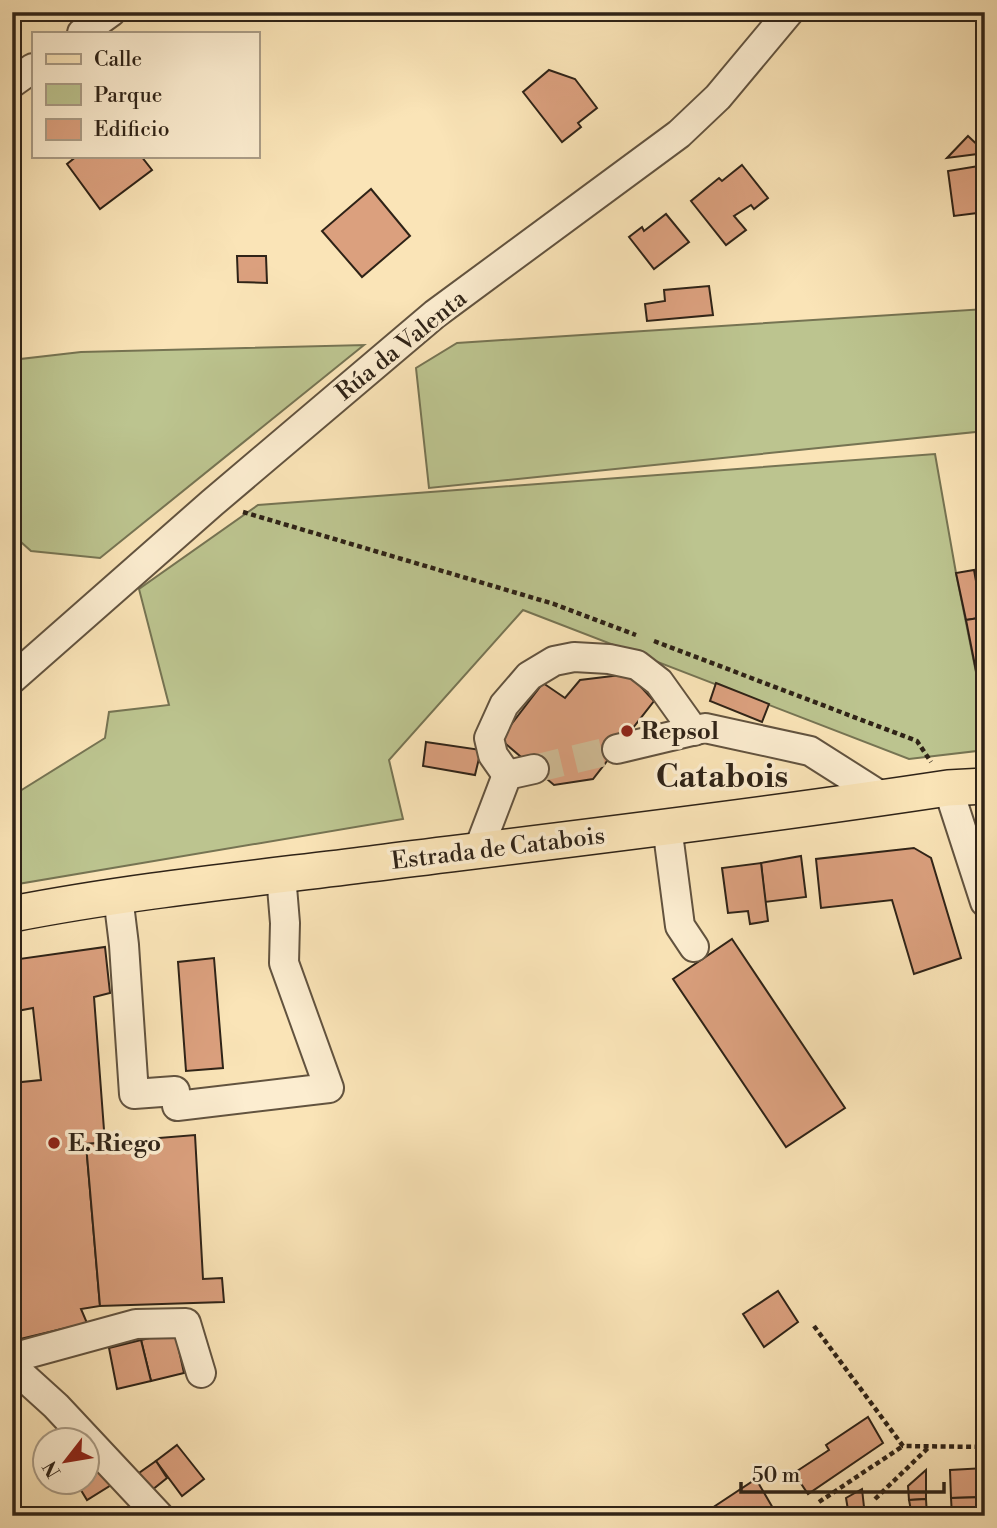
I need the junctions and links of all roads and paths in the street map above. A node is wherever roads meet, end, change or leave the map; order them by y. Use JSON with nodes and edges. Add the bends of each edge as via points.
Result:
{"nodes":[{"id":1,"x":111,"y":12,"type":"edge"},
{"id":2,"x":789,"y":12,"type":"edge"},
{"id":3,"x":83,"y":32,"type":"edge"},
{"id":4,"x":32,"y":69,"type":"edge"},
{"id":5,"x":12,"y":83,"type":"edge"},
{"id":6,"x":212,"y":503,"type":"junction"},
{"id":7,"x":12,"y":679,"type":"edge"},
{"id":8,"x":694,"y":731,"type":"junction"},
{"id":9,"x":617,"y":749,"type":"tunnel mouth"},
{"id":10,"x":534,"y":769,"type":"tunnel mouth"},
{"id":11,"x":507,"y":775,"type":"junction"},
{"id":12,"x":985,"y":786,"type":"edge"},
{"id":13,"x":948,"y":788,"type":"junction"},
{"id":14,"x":884,"y":798,"type":"junction"},
{"id":15,"x":667,"y":826,"type":"junction"},
{"id":16,"x":478,"y":851,"type":"junction"},
{"id":17,"x":281,"y":875,"type":"junction"},
{"id":18,"x":118,"y":896,"type":"junction"},
{"id":19,"x":985,"y":902,"type":"edge"},
{"id":20,"x":12,"y":914,"type":"edge"},
{"id":21,"x":694,"y":947,"type":"dead end"},
{"id":22,"x":814,"y":1326,"type":"dead end"},
{"id":23,"x":12,"y":1358,"type":"edge"},
{"id":24,"x":12,"y":1372,"type":"edge"},
{"id":25,"x":201,"y":1373,"type":"dead end"},
{"id":26,"x":903,"y":1446,"type":"junction"},
{"id":27,"x":929,"y":1447,"type":"junction"},
{"id":28,"x":985,"y":1447,"type":"edge"},
{"id":29,"x":875,"y":1499,"type":"dead end"},
{"id":30,"x":819,"y":1502,"type":"dead end"},
{"id":31,"x":159,"y":1516,"type":"edge"}],
"edges":[{"from":1,"to":3,"type":"street"},
{"from":2,"to":6,"type":"street","name":"Rúa da Valenta","via":[[718,97],[679,134],[435,314]]},
{"from":4,"to":5,"type":"street"},
{"from":6,"to":7,"type":"street","name":"Rúa da Valenta"},
{"from":6,"to":13,"type":"path","via":[[554,604],[917,741]]},
{"from":8,"to":9,"type":"street"},
{"from":8,"to":11,"type":"street","via":[[659,682],[636,664],[574,657],[554,661],[529,676],[504,705],[489,738],[493,755]]},
{"from":8,"to":14,"type":"street","via":[[705,728],[810,751]]},
{"from":10,"to":11,"type":"street"},
{"from":11,"to":16,"type":"street"},
{"from":12,"to":13,"type":"main road","name":"Estrada de Catabois"},
{"from":13,"to":14,"type":"main road","name":"Estrada de Catabois"},
{"from":13,"to":19,"type":"street"},
{"from":14,"to":15,"type":"main road","name":"Estrada de Catabois"},
{"from":15,"to":16,"type":"main road","name":"Estrada de Catabois"},
{"from":15,"to":21,"type":"street","via":[[680,926]]},
{"from":16,"to":17,"type":"main road","name":"Estrada de Catabois"},
{"from":17,"to":18,"type":"main road","name":"Estrada de Catabois"},
{"from":17,"to":18,"type":"street","via":[[284,962],[329,1088],[177,1106],[175,1091],[134,1094]]},
{"from":18,"to":20,"type":"main road","name":"Estrada de Catabois"},
{"from":22,"to":26,"type":"path"},
{"from":23,"to":25,"type":"street","via":[[136,1324],[186,1323]]},
{"from":24,"to":31,"type":"street","via":[[56,1406]]},
{"from":26,"to":27,"type":"path"},
{"from":26,"to":30,"type":"path"},
{"from":27,"to":28,"type":"path"},
{"from":27,"to":29,"type":"path"}]}
